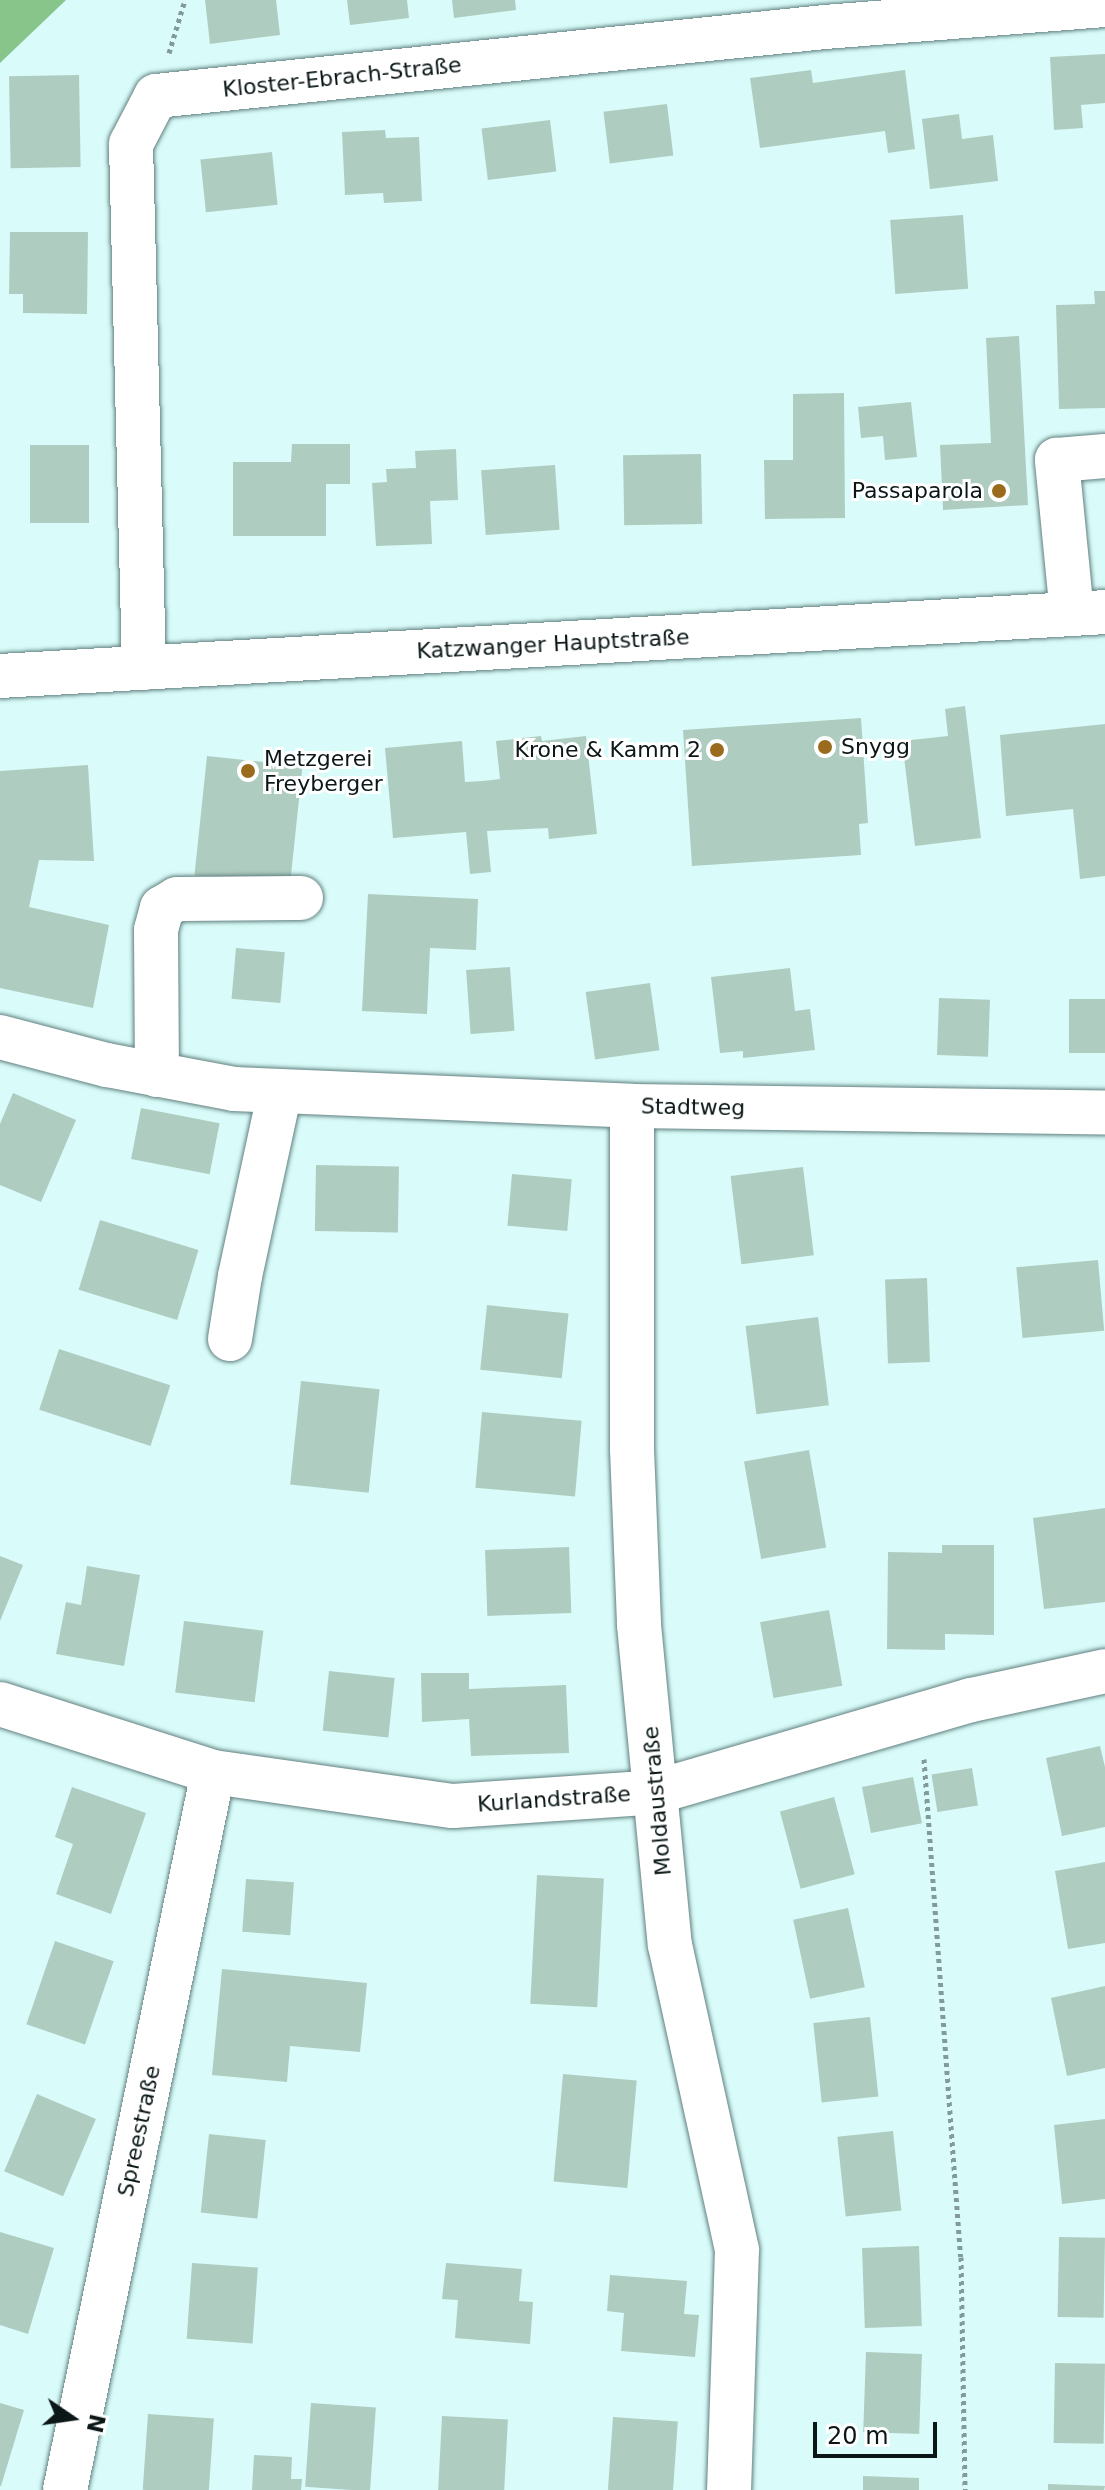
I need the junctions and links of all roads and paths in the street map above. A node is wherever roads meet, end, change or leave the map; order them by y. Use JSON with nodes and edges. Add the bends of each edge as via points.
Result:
{"nodes":[{"id":1,"x":1105,"y":5,"type":"edge"},
{"id":2,"x":828,"y":14,"type":"edge"},
{"id":3,"x":1105,"y":456,"type":"edge"},
{"id":4,"x":1089,"y":613,"type":"edge"},
{"id":5,"x":144,"y":668,"type":"junction"},
{"id":6,"x":0,"y":676,"type":"edge"},
{"id":7,"x":301,"y":898,"type":"dead end"},
{"id":8,"x":0,"y":1037,"type":"edge"},
{"id":9,"x":157,"y":1075,"type":"junction"},
{"id":10,"x":280,"y":1091,"type":"junction"},
{"id":11,"x":632,"y":1106,"type":"junction"},
{"id":12,"x":1105,"y":1113,"type":"edge"},
{"id":13,"x":230,"y":1339,"type":"dead end"},
{"id":14,"x":1105,"y":1671,"type":"edge"},
{"id":15,"x":0,"y":1704,"type":"edge"},
{"id":16,"x":921,"y":1714,"type":"junction"},
{"id":17,"x":213,"y":1772,"type":"junction"},
{"id":18,"x":656,"y":1792,"type":"junction"},
{"id":19,"x":65,"y":2490,"type":"edge"},
{"id":20,"x":729,"y":2490,"type":"edge"},
{"id":21,"x":965,"y":2490,"type":"edge"}],
"edges":[{"from":1,"to":2,"type":"street","name":"Kloster-Ebrach-Straße"},
{"from":2,"to":5,"type":"street","name":"Kloster-Ebrach-Straße","via":[[156,96],[131,144]]},
{"from":3,"to":4,"type":"street","via":[[1057,460]]},
{"from":4,"to":5,"type":"street","name":"Katzwanger Hauptstraße"},
{"from":5,"to":6,"type":"street","name":"Katzwanger Hauptstraße"},
{"from":7,"to":9,"type":"street","via":[[177,899],[162,908],[156,930]]},
{"from":8,"to":9,"type":"street","name":"Stadtweg"},
{"from":9,"to":10,"type":"street","name":"Stadtweg"},
{"from":10,"to":11,"type":"street","name":"Stadtweg"},
{"from":10,"to":13,"type":"street"},
{"from":11,"to":12,"type":"street","name":"Stadtweg"},
{"from":11,"to":18,"type":"street","name":"Moldaustraße","via":[[632,1449],[639,1625]]},
{"from":14,"to":16,"type":"street","name":"Kurlandstraße"},
{"from":15,"to":17,"type":"street","name":"Kurlandstraße"},
{"from":16,"to":18,"type":"street","name":"Kurlandstraße"},
{"from":16,"to":21,"type":"path","via":[[961,2257]]},
{"from":17,"to":18,"type":"street","name":"Kurlandstraße","via":[[453,1806]]},
{"from":17,"to":19,"type":"street","name":"Spreestraße"},
{"from":18,"to":20,"type":"street","name":"Moldaustraße","via":[[670,1945],[737,2250]]}]}
